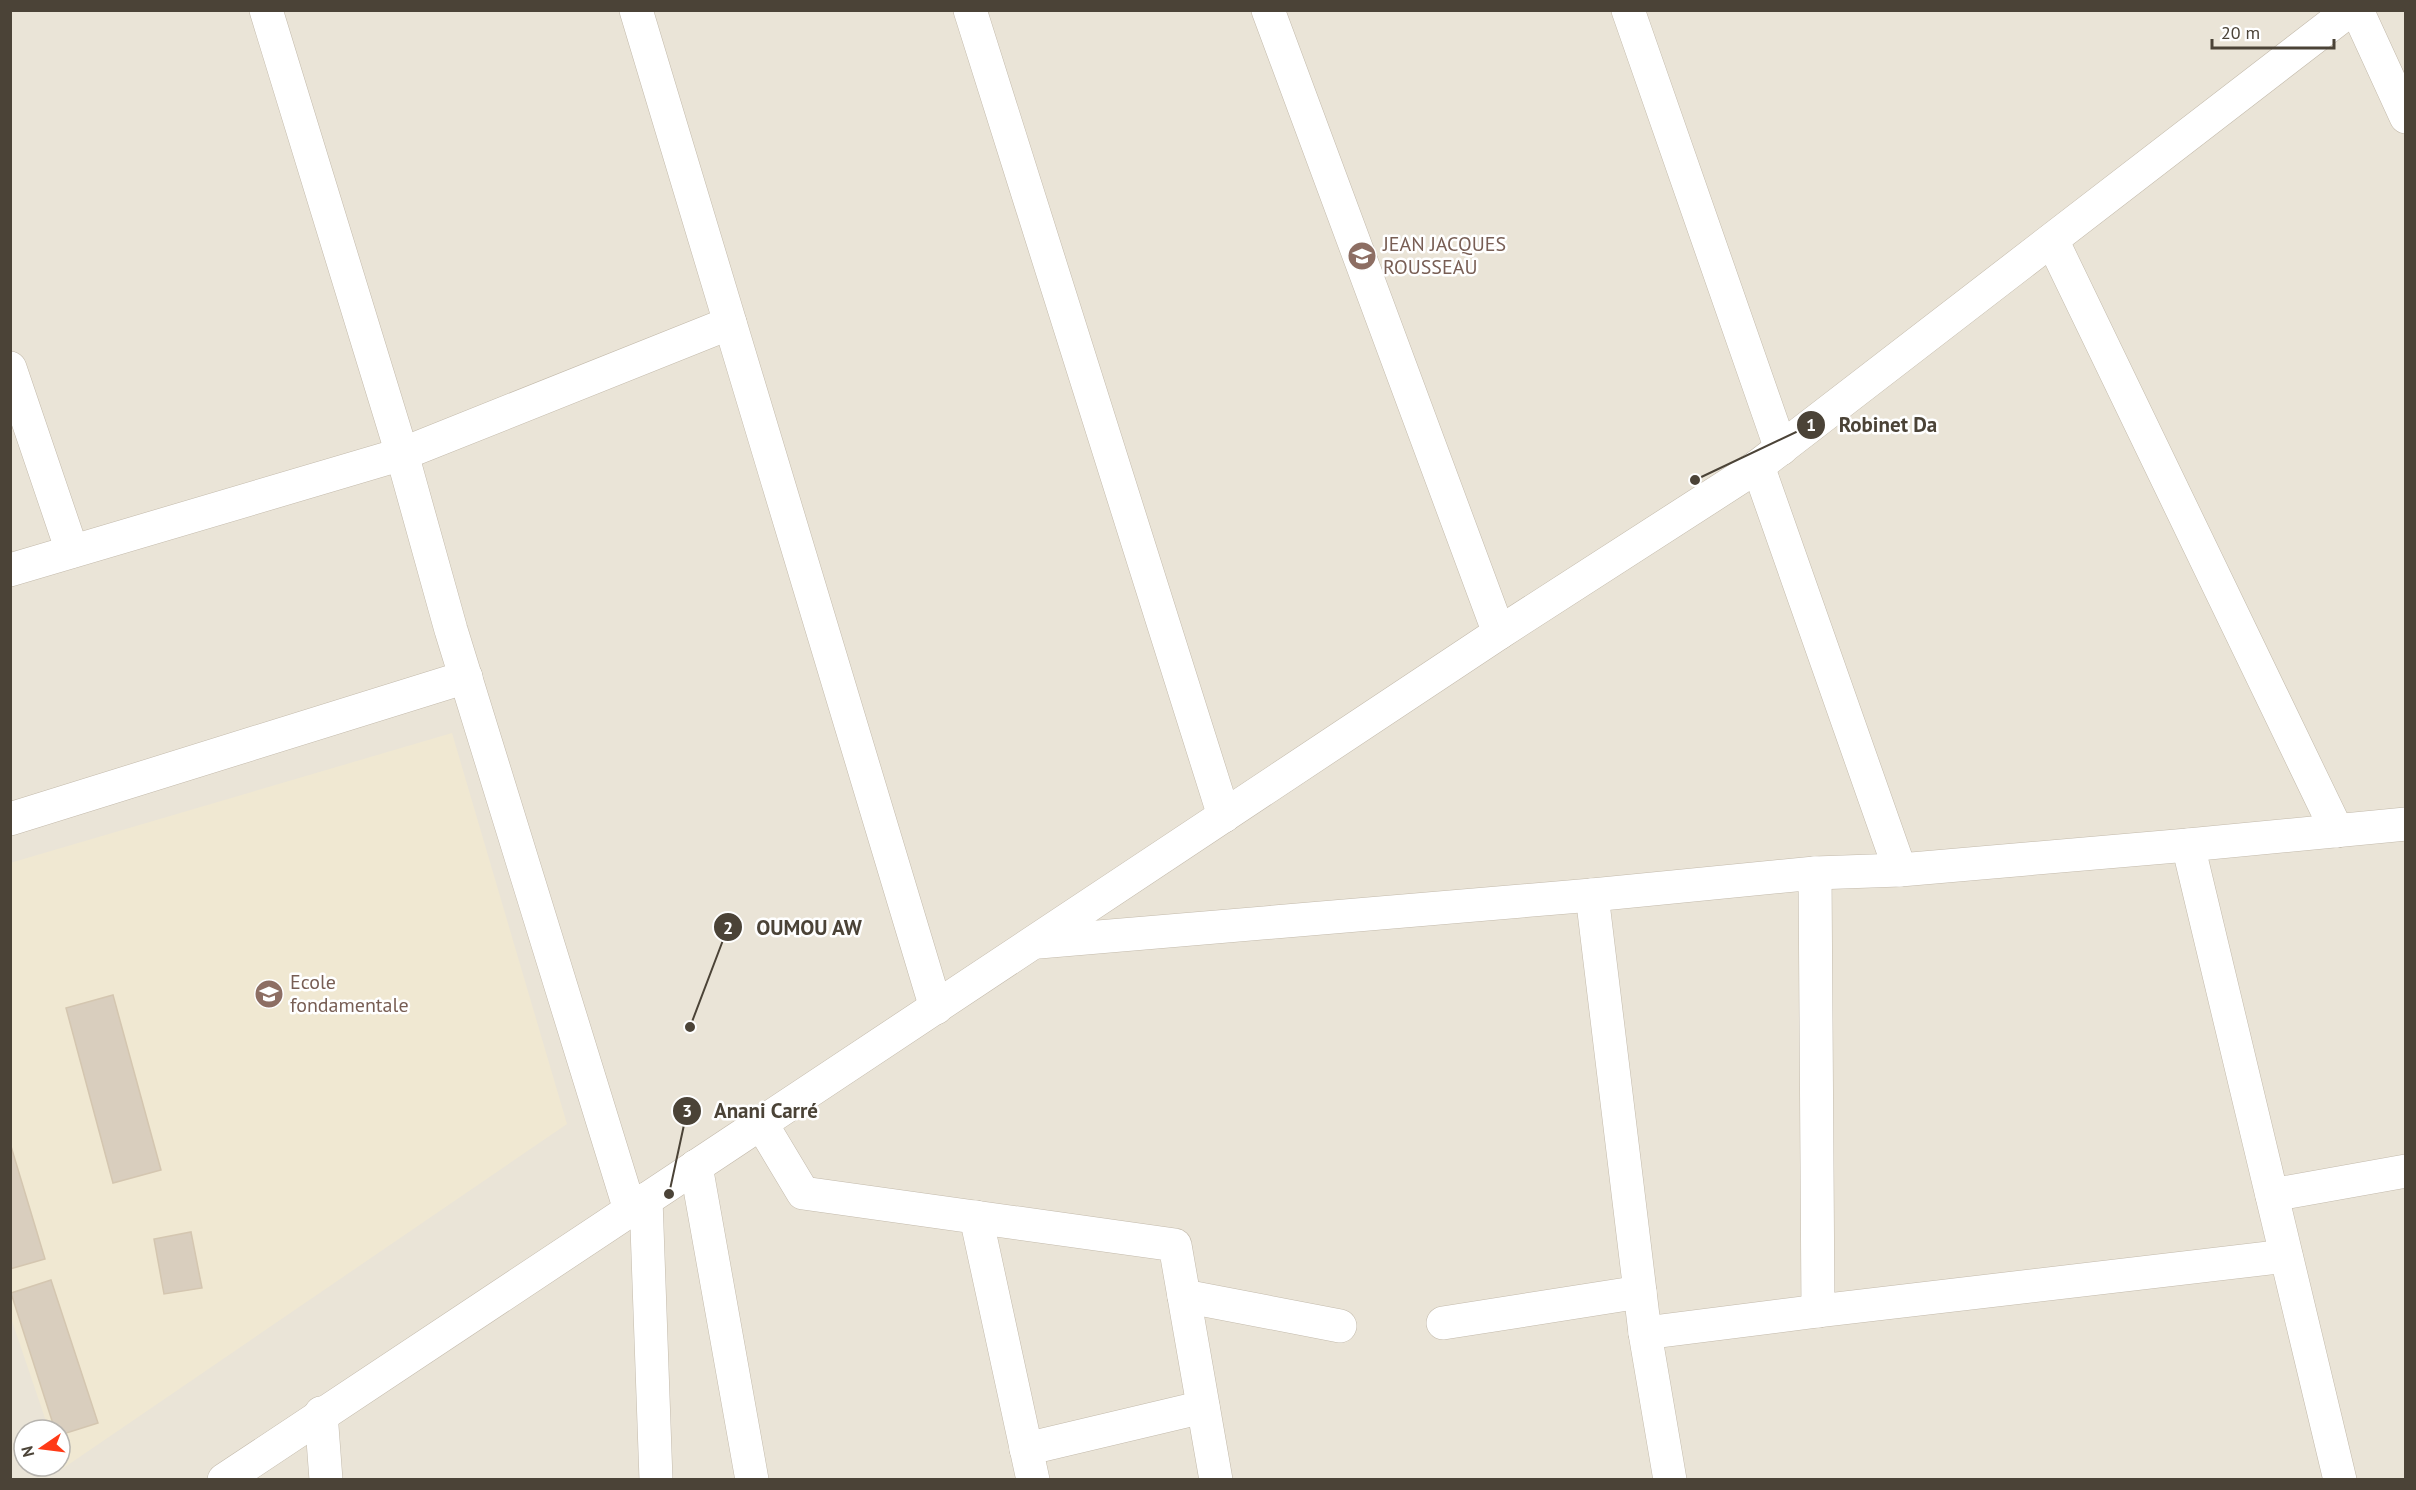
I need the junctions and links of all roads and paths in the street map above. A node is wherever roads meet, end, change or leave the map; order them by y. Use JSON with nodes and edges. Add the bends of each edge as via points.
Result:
{"nodes":[{"id":1,"x":266,"y":10,"type":"edge"},
{"id":2,"x":636,"y":10,"type":"edge"},
{"id":3,"x":970,"y":10,"type":"edge"},
{"id":4,"x":1268,"y":10,"type":"edge"},
{"id":5,"x":1628,"y":10,"type":"edge"},
{"id":6,"x":2350,"y":10,"type":"edge"},
{"id":7,"x":2357,"y":10,"type":"edge"},
{"id":8,"x":2406,"y":117,"type":"edge"},
{"id":9,"x":2052,"y":240,"type":"junction"},
{"id":10,"x":730,"y":323,"type":"junction"},
{"id":11,"x":10,"y":368,"type":"edge"},
{"id":12,"x":402,"y":454,"type":"junction"},
{"id":13,"x":1770,"y":457,"type":"junction"},
{"id":14,"x":72,"y":551,"type":"junction"},
{"id":15,"x":10,"y":570,"type":"edge"},
{"id":16,"x":1499,"y":633,"type":"junction"},
{"id":17,"x":466,"y":677,"type":"junction"},
{"id":18,"x":1224,"y":816,"type":"junction"},
{"id":19,"x":10,"y":819,"type":"edge"},
{"id":20,"x":2406,"y":824,"type":"edge"},
{"id":21,"x":2337,"y":831,"type":"junction"},
{"id":22,"x":2188,"y":845,"type":"junction"},
{"id":23,"x":1900,"y":870,"type":"junction"},
{"id":24,"x":1815,"y":873,"type":"junction"},
{"id":25,"x":1592,"y":895,"type":"junction"},
{"id":26,"x":1034,"y":942,"type":"junction"},
{"id":27,"x":936,"y":1008,"type":"junction"},
{"id":28,"x":761,"y":1123,"type":"junction"},
{"id":29,"x":696,"y":1166,"type":"junction"},
{"id":30,"x":2406,"y":1171,"type":"edge"},
{"id":31,"x":2272,"y":1195,"type":"junction"},
{"id":32,"x":638,"y":1205,"type":"junction"},
{"id":33,"x":976,"y":1217,"type":"junction"},
{"id":34,"x":2286,"y":1256,"type":"junction"},
{"id":35,"x":1640,"y":1292,"type":"junction"},
{"id":36,"x":1184,"y":1296,"type":"junction"},
{"id":37,"x":1818,"y":1311,"type":"junction"},
{"id":38,"x":1443,"y":1323,"type":"dead end"},
{"id":39,"x":1340,"y":1326,"type":"dead end"},
{"id":40,"x":1645,"y":1333,"type":"junction"},
{"id":41,"x":1203,"y":1407,"type":"junction"},
{"id":42,"x":321,"y":1413,"type":"junction"},
{"id":43,"x":1029,"y":1464,"type":"edge"},
{"id":44,"x":224,"y":1479,"type":"edge"},
{"id":45,"x":326,"y":1479,"type":"edge"},
{"id":46,"x":656,"y":1479,"type":"edge"},
{"id":47,"x":752,"y":1479,"type":"edge"},
{"id":48,"x":1216,"y":1479,"type":"edge"},
{"id":49,"x":1670,"y":1479,"type":"edge"},
{"id":50,"x":2340,"y":1479,"type":"edge"}],
"edges":[{"from":1,"to":12,"type":"street"},
{"from":2,"to":10,"type":"street"},
{"from":3,"to":18,"type":"street"},
{"from":4,"to":16,"type":"street"},
{"from":5,"to":13,"type":"street"},
{"from":6,"to":9,"type":"street"},
{"from":7,"to":8,"type":"street"},
{"from":9,"to":13,"type":"street"},
{"from":9,"to":21,"type":"street"},
{"from":10,"to":12,"type":"street"},
{"from":10,"to":27,"type":"street"},
{"from":11,"to":14,"type":"street"},
{"from":12,"to":14,"type":"street"},
{"from":12,"to":17,"type":"street"},
{"from":13,"to":16,"type":"street"},
{"from":13,"to":23,"type":"street"},
{"from":14,"to":15,"type":"street"},
{"from":16,"to":18,"type":"street"},
{"from":17,"to":19,"type":"street"},
{"from":17,"to":32,"type":"street"},
{"from":18,"to":26,"type":"street"},
{"from":20,"to":21,"type":"street"},
{"from":21,"to":22,"type":"street"},
{"from":22,"to":23,"type":"street"},
{"from":22,"to":31,"type":"street"},
{"from":23,"to":24,"type":"street"},
{"from":24,"to":25,"type":"street"},
{"from":24,"to":37,"type":"street"},
{"from":25,"to":26,"type":"street"},
{"from":25,"to":35,"type":"street"},
{"from":26,"to":27,"type":"street"},
{"from":27,"to":28,"type":"street"},
{"from":28,"to":29,"type":"street"},
{"from":28,"to":33,"type":"street","via":[[803,1193]]},
{"from":29,"to":32,"type":"street"},
{"from":29,"to":47,"type":"street"},
{"from":30,"to":31,"type":"street"},
{"from":31,"to":34,"type":"street"},
{"from":32,"to":42,"type":"street"},
{"from":32,"to":46,"type":"street"},
{"from":33,"to":36,"type":"street","via":[[1175,1245]]},
{"from":33,"to":43,"type":"street"},
{"from":34,"to":37,"type":"street"},
{"from":34,"to":50,"type":"street"},
{"from":35,"to":38,"type":"street"},
{"from":35,"to":40,"type":"street"},
{"from":36,"to":39,"type":"street"},
{"from":36,"to":41,"type":"street"},
{"from":37,"to":40,"type":"street"},
{"from":40,"to":49,"type":"street"},
{"from":41,"to":43,"type":"street"},
{"from":41,"to":48,"type":"street"},
{"from":42,"to":44,"type":"street"},
{"from":42,"to":45,"type":"street"}]}
